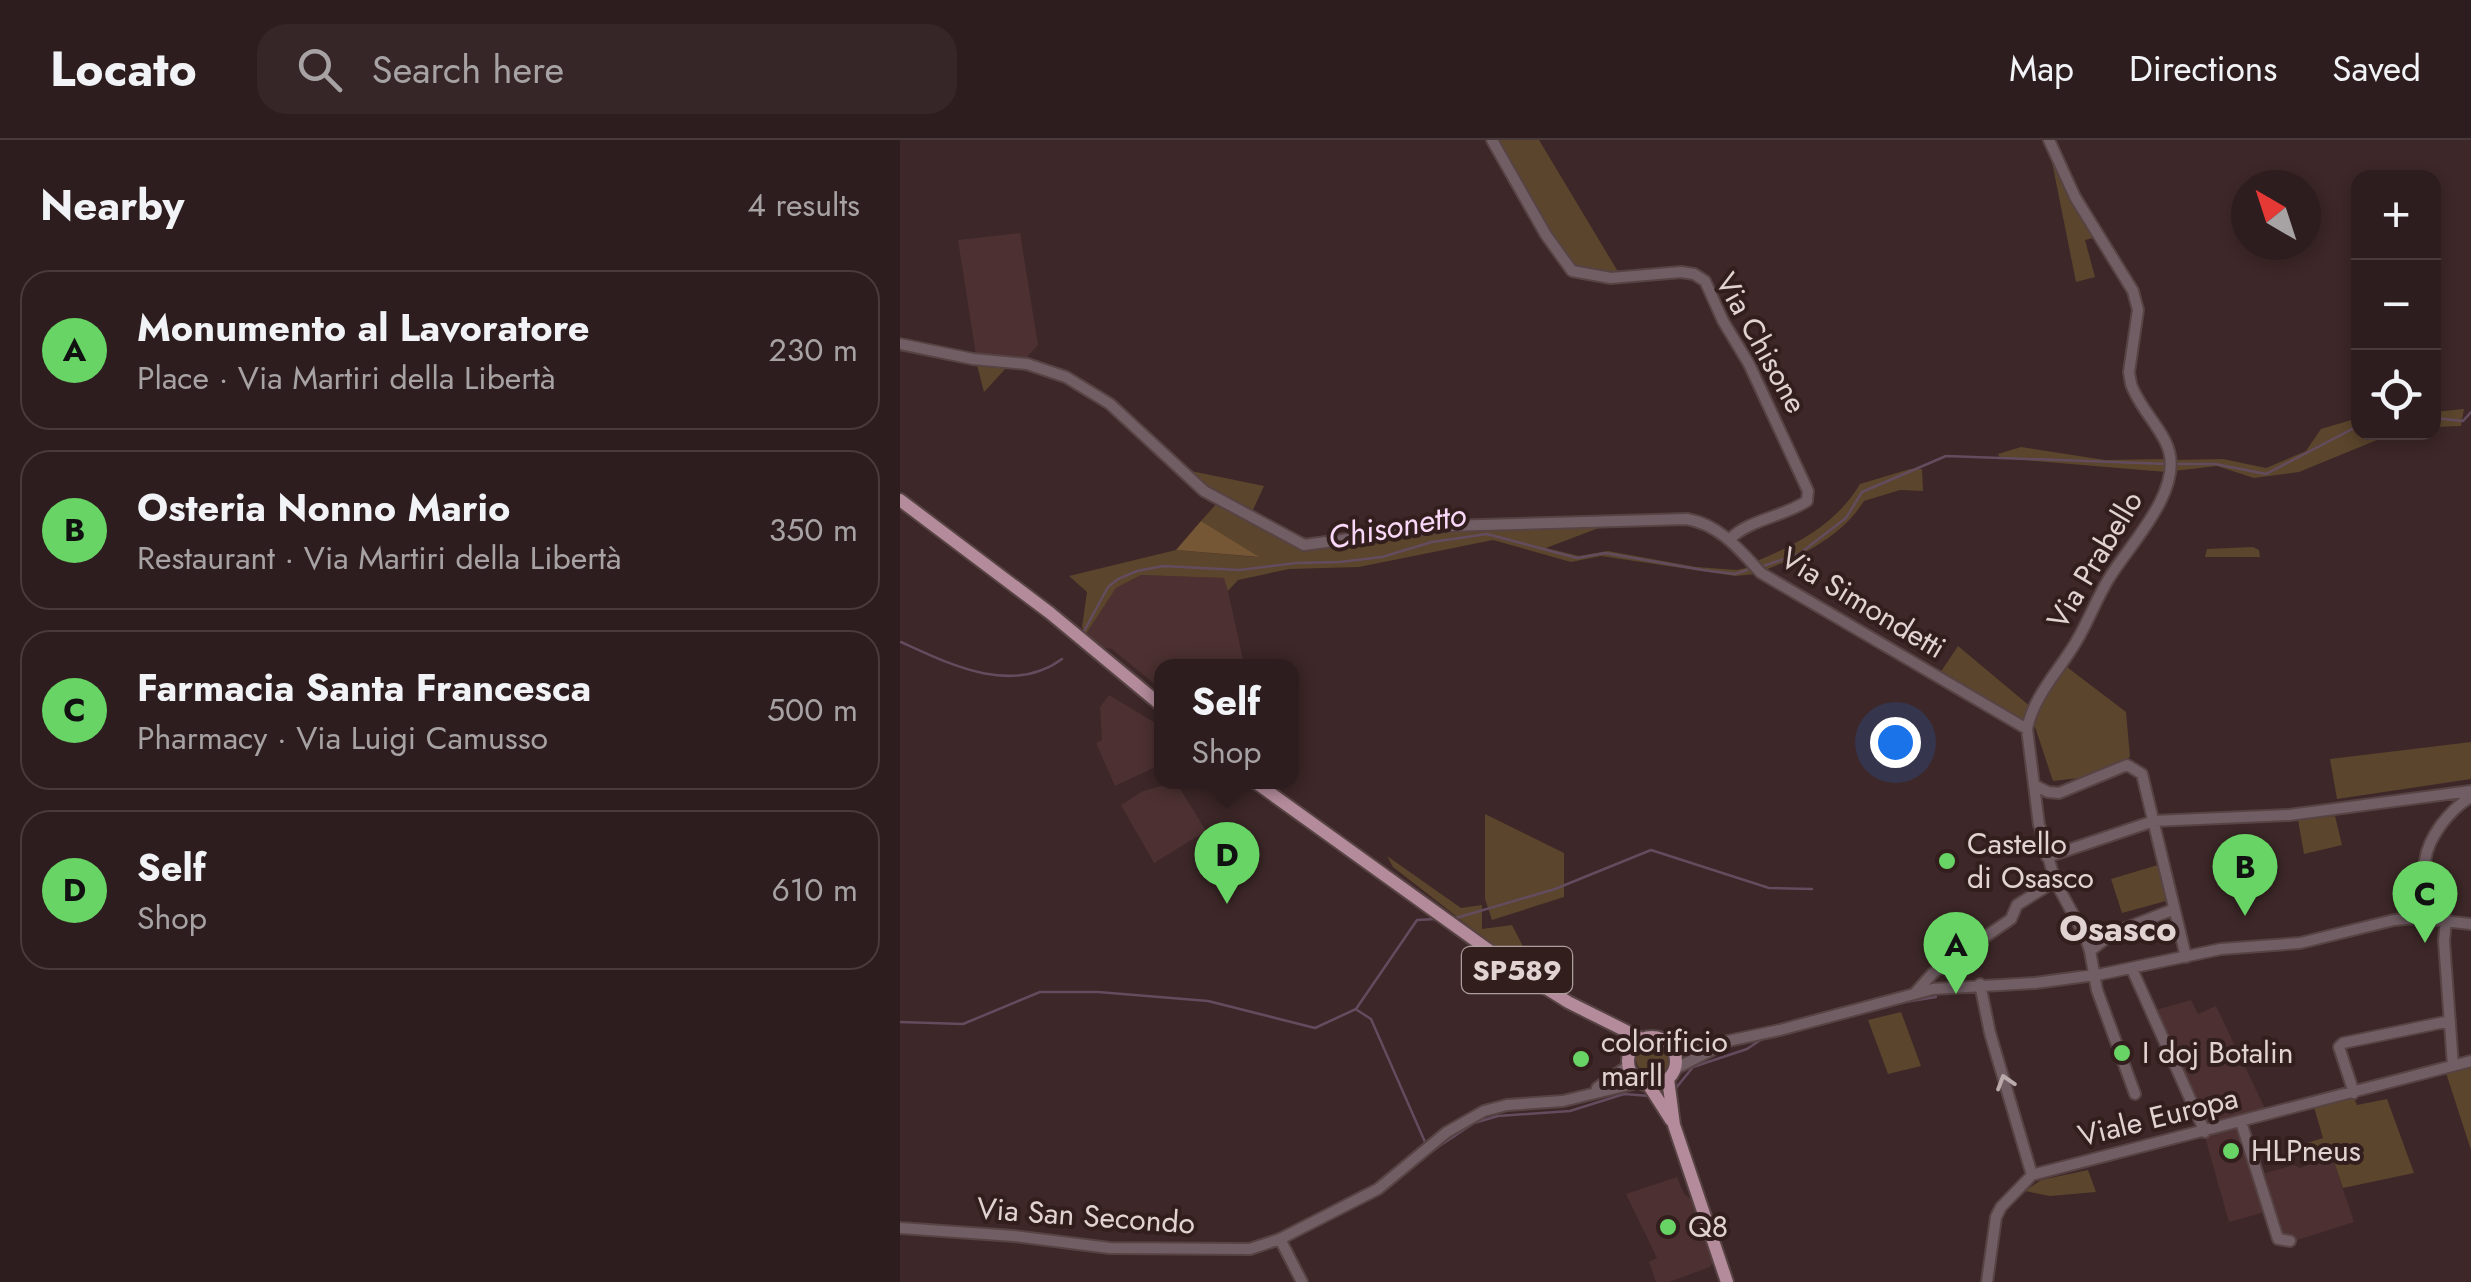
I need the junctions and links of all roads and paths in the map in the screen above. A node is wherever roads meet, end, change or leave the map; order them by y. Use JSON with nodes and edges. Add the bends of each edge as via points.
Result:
{"nodes":[{"id":1,"x":1492,"y":140,"type":"edge"},
{"id":2,"x":2049,"y":140,"type":"edge"},
{"id":3,"x":900,"y":344,"type":"edge"},
{"id":4,"x":900,"y":500,"type":"edge"},
{"id":5,"x":1730,"y":539,"type":"junction"},
{"id":6,"x":1026,"y":597,"type":"junction"},
{"id":7,"x":1154,"y":700,"type":"edge"},
{"id":8,"x":1154,"y":707,"type":"edge"},
{"id":9,"x":2027,"y":729,"type":"junction"},
{"id":10,"x":2036,"y":786,"type":"junction"},
{"id":11,"x":1266,"y":789,"type":"edge"},
{"id":12,"x":2471,"y":794,"type":"edge"},
{"id":13,"x":2429,"y":798,"type":"junction"},
{"id":14,"x":2448,"y":815,"type":"junction"},
{"id":15,"x":2154,"y":820,"type":"junction"},
{"id":16,"x":2047,"y":857,"type":"junction"},
{"id":17,"x":2055,"y":881,"type":"junction"},
{"id":18,"x":2172,"y":910,"type":"junction"},
{"id":19,"x":2446,"y":919,"type":"junction"},
{"id":20,"x":2471,"y":924,"type":"edge"},
{"id":21,"x":2090,"y":951,"type":"junction"},
{"id":22,"x":2186,"y":957,"type":"junction"},
{"id":23,"x":2132,"y":968,"type":"junction"},
{"id":24,"x":2093,"y":975,"type":"junction"},
{"id":25,"x":1980,"y":984,"type":"junction"},
{"id":26,"x":1914,"y":993,"type":"junction"},
{"id":27,"x":2450,"y":1021,"type":"junction"},
{"id":28,"x":1610,"y":1023,"type":"junction"},
{"id":29,"x":1755,"y":1034,"type":"junction"},
{"id":30,"x":1642,"y":1040,"type":"junction"},
{"id":31,"x":1672,"y":1047,"type":"junction"},
{"id":32,"x":2471,"y":1061,"type":"edge"},
{"id":33,"x":1629,"y":1062,"type":"junction"},
{"id":34,"x":2453,"y":1066,"type":"junction"},
{"id":35,"x":1671,"y":1074,"type":"junction"},
{"id":36,"x":1644,"y":1083,"type":"junction"},
{"id":37,"x":2354,"y":1093,"type":"junction"},
{"id":38,"x":2134,"y":1094,"type":"dead end"},
{"id":39,"x":1587,"y":1095,"type":"junction"},
{"id":40,"x":2241,"y":1122,"type":"junction"},
{"id":41,"x":1674,"y":1125,"type":"junction"},
{"id":42,"x":2205,"y":1132,"type":"junction"},
{"id":43,"x":2032,"y":1175,"type":"junction"},
{"id":44,"x":900,"y":1228,"type":"edge"},
{"id":45,"x":1280,"y":1239,"type":"junction"},
{"id":46,"x":2290,"y":1241,"type":"dead end"},
{"id":47,"x":1302,"y":1282,"type":"edge"},
{"id":48,"x":1727,"y":1282,"type":"edge"},
{"id":49,"x":1987,"y":1282,"type":"edge"}],
"edges":[{"from":1,"to":5,"type":"street","name":"Via Chisone","via":[[1572,271],[1611,278],[1681,272],[1705,282],[1808,492],[1798,507]]},
{"from":2,"to":9,"type":"street","name":"Via Prabello","via":[[2133,291],[2138,310],[2130,384],[2169,450],[2170,465],[2156,508],[2042,690]]},
{"from":3,"to":5,"type":"street","name":"Via Simondetti","via":[[1027,364],[1066,377],[1110,404],[1204,491],[1304,546],[1446,526],[1687,519],[1706,522]]},
{"from":4,"to":6,"type":"main road"},
{"from":5,"to":9,"type":"street","name":"Via Simondetti","via":[[1761,573]]},
{"from":6,"to":7,"type":"main road"},
{"from":6,"to":8,"type":"main road"},
{"from":9,"to":10,"type":"street"},
{"from":10,"to":15,"type":"street","via":[[2059,792],[2132,765],[2142,774]]},
{"from":10,"to":16,"type":"street"},
{"from":11,"to":28,"type":"main road","number":"SP589","via":[[1508,964]]},
{"from":12,"to":13,"type":"street"},
{"from":12,"to":14,"type":"street"},
{"from":13,"to":14,"type":"street"},
{"from":13,"to":15,"type":"street","via":[[2289,815]]},
{"from":14,"to":19,"type":"street","via":[[2426,852]]},
{"from":15,"to":16,"type":"street"},
{"from":15,"to":18,"type":"street"},
{"from":16,"to":17,"type":"street"},
{"from":17,"to":21,"type":"street"},
{"from":17,"to":26,"type":"street","via":[[2016,905],[2011,919]]},
{"from":18,"to":21,"type":"street","via":[[2113,933]]},
{"from":18,"to":22,"type":"street"},
{"from":19,"to":20,"type":"street","number":"SP589"},
{"from":19,"to":22,"type":"street","number":"SP589","via":[[2394,920],[2300,943]]},
{"from":19,"to":27,"type":"street"},
{"from":21,"to":24,"type":"street"},
{"from":22,"to":23,"type":"street","number":"SP589"},
{"from":23,"to":24,"type":"street","number":"SP589"},
{"from":23,"to":42,"type":"street"},
{"from":24,"to":25,"type":"street","number":"SP589"},
{"from":24,"to":38,"type":"street"},
{"from":25,"to":26,"type":"street","number":"SP589"},
{"from":43,"to":25,"type":"street","one_way":true},
{"from":26,"to":29,"type":"street","number":"SP589"},
{"from":27,"to":34,"type":"street"},
{"from":27,"to":37,"type":"street","via":[[2342,1043]]},
{"from":28,"to":30,"type":"main road","number":"SP589"},
{"from":28,"to":33,"type":"main road"},
{"from":29,"to":31,"type":"street","number":"SP589"},
{"from":29,"to":35,"type":"street","number":"SP589","via":[[1704,1052]]},
{"from":30,"to":31,"type":"main road","number":"SP589","via":[[1656,1037]]},
{"from":30,"to":33,"type":"main road"},
{"from":31,"to":35,"type":"main road"},
{"from":32,"to":34,"type":"street","name":"Viale Europa"},
{"from":33,"to":36,"type":"main road"},
{"from":33,"to":39,"type":"street"},
{"from":34,"to":37,"type":"street","name":"Viale Europa"},
{"from":35,"to":36,"type":"main road","number":"SP589"},
{"from":35,"to":41,"type":"main road"},
{"from":36,"to":39,"type":"street","name":"Via San Secondo"},
{"from":36,"to":41,"type":"main road"},
{"from":37,"to":40,"type":"street","name":"Viale Europa"},
{"from":39,"to":45,"type":"street","name":"Via San Secondo","via":[[1484,1111],[1447,1132],[1378,1189]]},
{"from":40,"to":42,"type":"street","name":"Viale Europa"},
{"from":40,"to":46,"type":"street","via":[[2278,1239]]},
{"from":41,"to":48,"type":"main road"},
{"from":42,"to":43,"type":"street","name":"Viale Europa"},
{"from":43,"to":49,"type":"street","via":[[2000,1207]]},
{"from":44,"to":45,"type":"street","name":"Via San Secondo","via":[[1146,1250],[1250,1249]]},
{"from":45,"to":47,"type":"street"}]}
